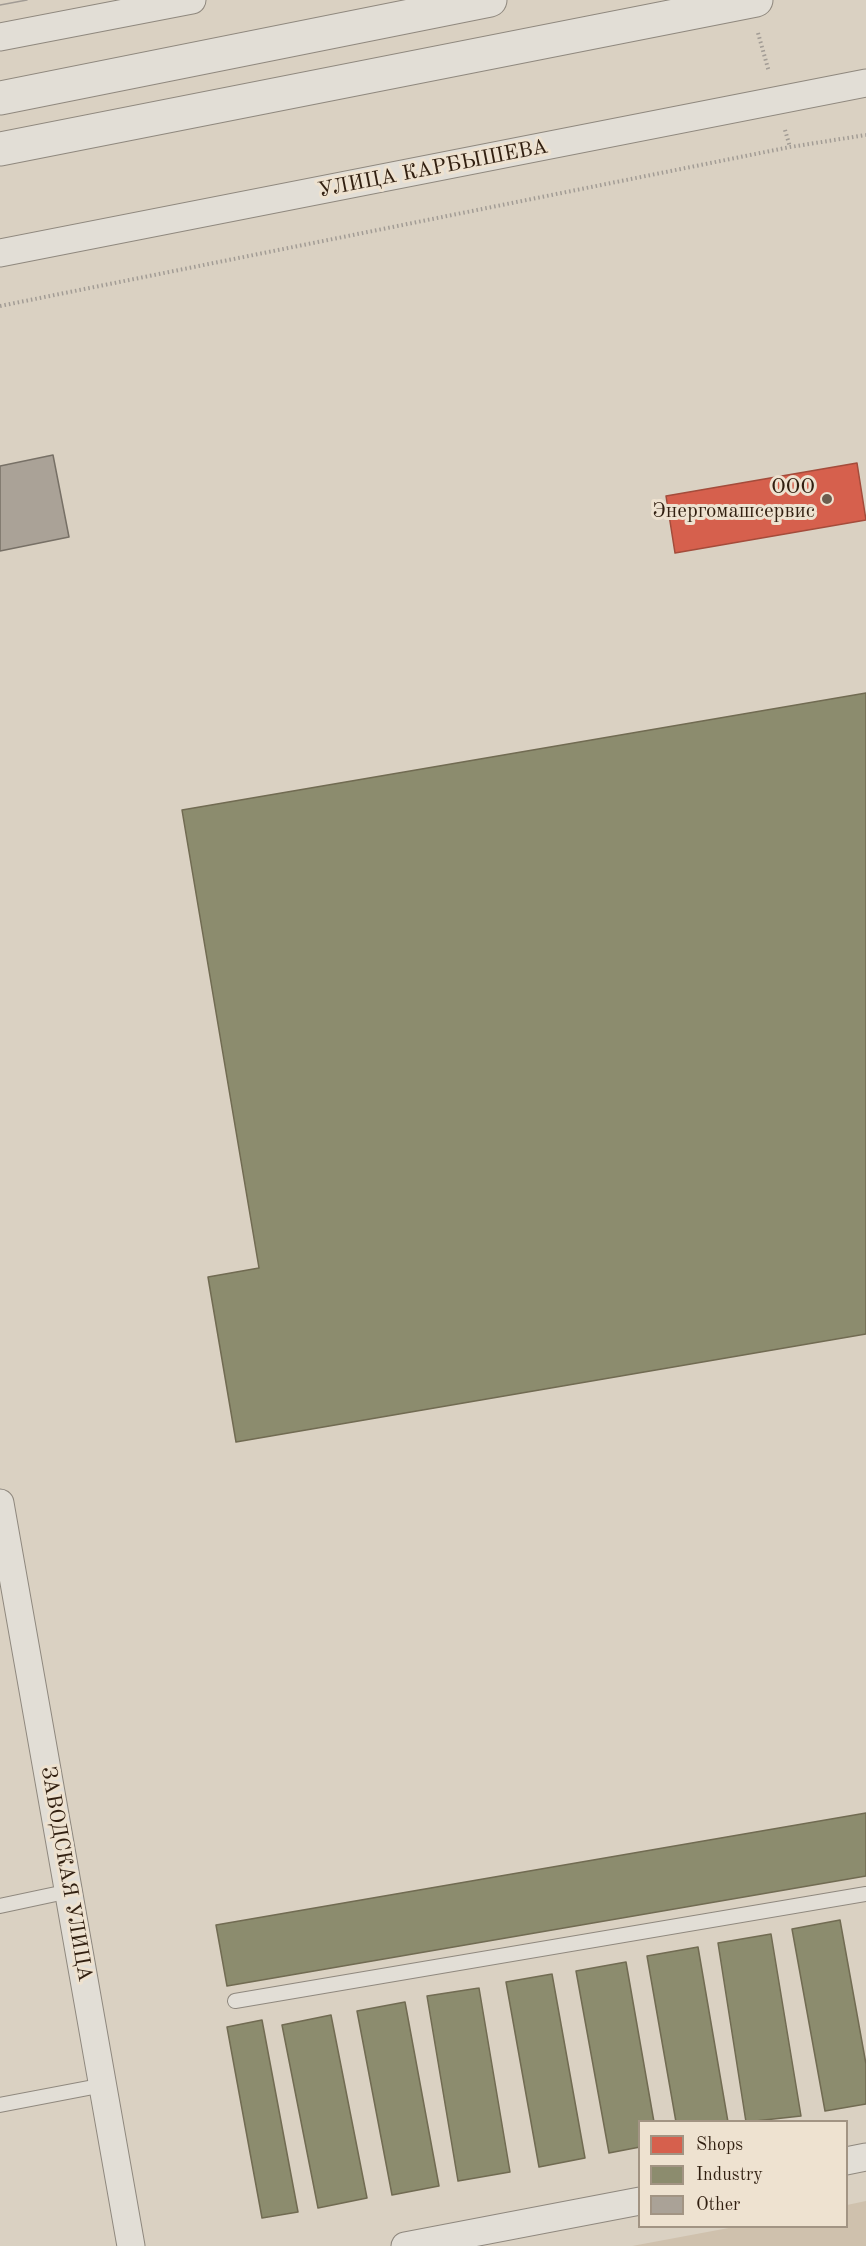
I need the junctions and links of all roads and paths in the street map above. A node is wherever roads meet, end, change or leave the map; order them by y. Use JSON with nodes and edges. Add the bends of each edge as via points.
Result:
{"nodes":[{"id":1,"x":192,"y":0,"type":"edge"},
{"id":2,"x":490,"y":0,"type":"edge"},
{"id":3,"x":756,"y":13,"type":"edge"},
{"id":4,"x":0,"y":37,"type":"edge"},
{"id":5,"x":770,"y":77,"type":"dead end"},
{"id":6,"x":866,"y":83,"type":"edge"},
{"id":7,"x":0,"y":98,"type":"edge"},
{"id":8,"x":866,"y":135,"type":"edge"},
{"id":9,"x":0,"y":149,"type":"edge"},
{"id":10,"x":0,"y":253,"type":"edge"},
{"id":11,"x":0,"y":306,"type":"edge"},
{"id":12,"x":0,"y":1503,"type":"edge"},
{"id":13,"x":69,"y":1891,"type":"junction"},
{"id":14,"x":866,"y":1894,"type":"edge"},
{"id":15,"x":0,"y":1906,"type":"edge"},
{"id":16,"x":235,"y":2001,"type":"dead end"},
{"id":17,"x":104,"y":2085,"type":"junction"},
{"id":18,"x":0,"y":2105,"type":"edge"},
{"id":19,"x":866,"y":2157,"type":"edge"},
{"id":20,"x":848,"y":2161,"type":"edge"},
{"id":21,"x":638,"y":2201,"type":"edge"},
{"id":22,"x":131,"y":2246,"type":"edge"},
{"id":23,"x":405,"y":2246,"type":"edge"}],
"edges":[{"from":1,"to":4,"type":"street"},
{"from":2,"to":7,"type":"street"},
{"from":3,"to":5,"type":"path"},
{"from":3,"to":9,"type":"street"},
{"from":6,"to":10,"type":"street","name":"УЛИЦА КАРБЫШЕВА"},
{"from":8,"to":11,"type":"path","via":[[778,149]]},
{"from":12,"to":13,"type":"street","name":"ЗАВОДСКАЯ УЛИЦА"},
{"from":13,"to":15,"type":"lane"},
{"from":13,"to":17,"type":"street","name":"ЗАВОДСКАЯ УЛИЦА"},
{"from":14,"to":16,"type":"lane"},
{"from":17,"to":18,"type":"lane"},
{"from":17,"to":22,"type":"street","name":"ЗАВОДСКАЯ УЛИЦА"},
{"from":19,"to":20,"type":"street"},
{"from":21,"to":23,"type":"street"}]}
